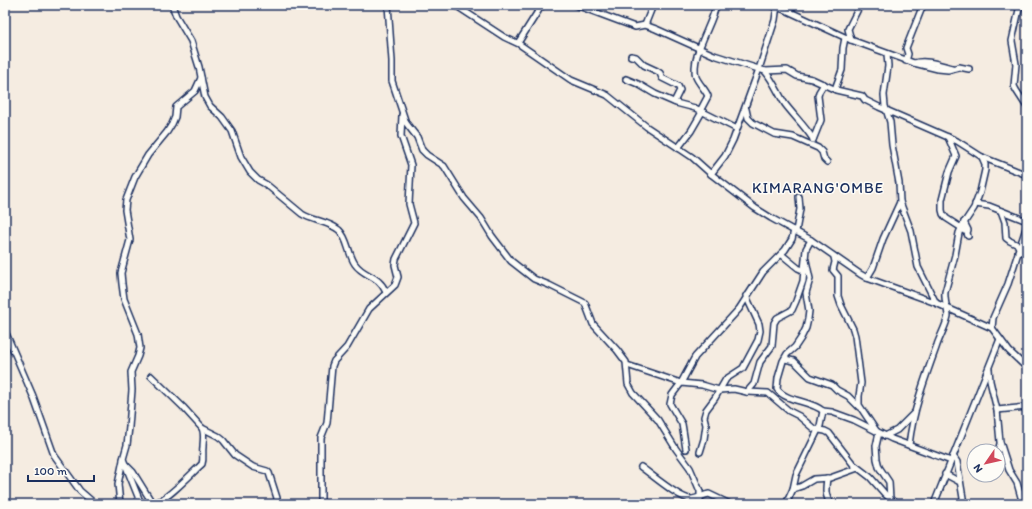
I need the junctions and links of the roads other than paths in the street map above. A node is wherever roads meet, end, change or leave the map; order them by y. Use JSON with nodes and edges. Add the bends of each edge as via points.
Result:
{"nodes":[{"id":1,"x":7,"y":5,"type":"edge"},
{"id":2,"x":172,"y":5,"type":"edge"},
{"id":3,"x":388,"y":5,"type":"edge"},
{"id":4,"x":455,"y":5,"type":"edge"},
{"id":5,"x":542,"y":5,"type":"edge"},
{"id":6,"x":576,"y":5,"type":"edge"},
{"id":7,"x":653,"y":5,"type":"edge"},
{"id":8,"x":716,"y":5,"type":"edge"},
{"id":9,"x":770,"y":5,"type":"edge"},
{"id":10,"x":860,"y":5,"type":"edge"},
{"id":11,"x":923,"y":5,"type":"edge"},
{"id":12,"x":1020,"y":5,"type":"edge"},
{"id":13,"x":777,"y":6,"type":"edge"},
{"id":14,"x":584,"y":7,"type":"edge"},
{"id":15,"x":5,"y":9,"type":"edge"},
{"id":16,"x":645,"y":25,"type":"junction"},
{"id":17,"x":845,"y":38,"type":"junction"},
{"id":18,"x":851,"y":40,"type":"junction"},
{"id":19,"x":518,"y":43,"type":"junction"},
{"id":20,"x":699,"y":48,"type":"junction"},
{"id":21,"x":887,"y":54,"type":"junction"},
{"id":22,"x":631,"y":56,"type":"dead end"},
{"id":23,"x":906,"y":61,"type":"junction"},
{"id":24,"x":969,"y":69,"type":"dead end"},
{"id":25,"x":762,"y":70,"type":"junction"},
{"id":26,"x":201,"y":78,"type":"junction"},
{"id":27,"x":626,"y":79,"type":"dead end"},
{"id":28,"x":824,"y":84,"type":"junction"},
{"id":29,"x":835,"y":89,"type":"junction"},
{"id":30,"x":674,"y":102,"type":"junction"},
{"id":31,"x":746,"y":106,"type":"junction"},
{"id":32,"x":1027,"y":108,"type":"edge"},
{"id":33,"x":886,"y":110,"type":"junction"},
{"id":34,"x":403,"y":111,"type":"junction"},
{"id":35,"x":701,"y":112,"type":"junction"},
{"id":36,"x":737,"y":129,"type":"junction"},
{"id":37,"x":948,"y":137,"type":"junction"},
{"id":38,"x":813,"y":142,"type":"junction"},
{"id":39,"x":678,"y":148,"type":"junction"},
{"id":40,"x":982,"y":157,"type":"junction"},
{"id":41,"x":827,"y":162,"type":"dead end"},
{"id":42,"x":712,"y":174,"type":"junction"},
{"id":43,"x":1027,"y":175,"type":"edge"},
{"id":44,"x":799,"y":197,"type":"dead end"},
{"id":45,"x":900,"y":202,"type":"junction"},
{"id":46,"x":976,"y":204,"type":"junction"},
{"id":47,"x":1001,"y":211,"type":"junction"},
{"id":48,"x":1027,"y":221,"type":"edge"},
{"id":49,"x":1027,"y":225,"type":"edge"},
{"id":50,"x":795,"y":231,"type":"junction"},
{"id":51,"x":964,"y":232,"type":"junction"},
{"id":52,"x":811,"y":240,"type":"junction"},
{"id":53,"x":1019,"y":250,"type":"junction"},
{"id":54,"x":1027,"y":253,"type":"edge"},
{"id":55,"x":781,"y":254,"type":"junction"},
{"id":56,"x":834,"y":257,"type":"junction"},
{"id":57,"x":806,"y":260,"type":"junction"},
{"id":58,"x":805,"y":271,"type":"junction"},
{"id":59,"x":867,"y":278,"type":"junction"},
{"id":60,"x":386,"y":292,"type":"junction"},
{"id":61,"x":746,"y":296,"type":"junction"},
{"id":62,"x":936,"y":303,"type":"junction"},
{"id":63,"x":946,"y":307,"type":"junction"},
{"id":64,"x":992,"y":328,"type":"junction"},
{"id":65,"x":5,"y":331,"type":"edge"},
{"id":66,"x":1000,"y":339,"type":"junction"},
{"id":67,"x":784,"y":358,"type":"junction"},
{"id":68,"x":627,"y":365,"type":"junction"},
{"id":69,"x":989,"y":368,"type":"junction"},
{"id":70,"x":1027,"y":368,"type":"edge"},
{"id":71,"x":151,"y":376,"type":"dead end"},
{"id":72,"x":681,"y":383,"type":"junction"},
{"id":73,"x":719,"y":390,"type":"junction"},
{"id":74,"x":747,"y":392,"type":"junction"},
{"id":75,"x":1027,"y":407,"type":"edge"},
{"id":76,"x":860,"y":408,"type":"junction"},
{"id":77,"x":997,"y":410,"type":"junction"},
{"id":78,"x":823,"y":411,"type":"junction"},
{"id":79,"x":914,"y":413,"type":"junction"},
{"id":80,"x":202,"y":428,"type":"junction"},
{"id":81,"x":818,"y":430,"type":"junction"},
{"id":82,"x":878,"y":432,"type":"junction"},
{"id":83,"x":886,"y":436,"type":"junction"},
{"id":84,"x":1000,"y":442,"type":"joint"},
{"id":85,"x":909,"y":446,"type":"junction"},
{"id":86,"x":686,"y":450,"type":"dead end"},
{"id":87,"x":700,"y":452,"type":"dead end"},
{"id":88,"x":952,"y":459,"type":"junction"},
{"id":89,"x":124,"y":462,"type":"junction"},
{"id":90,"x":641,"y":467,"type":"dead end"},
{"id":91,"x":858,"y":468,"type":"junction"},
{"id":92,"x":945,"y":474,"type":"junction"},
{"id":93,"x":827,"y":478,"type":"junction"},
{"id":94,"x":960,"y":482,"type":"junction"},
{"id":95,"x":793,"y":489,"type":"junction"},
{"id":96,"x":700,"y":497,"type":"junction"},
{"id":97,"x":890,"y":499,"type":"junction"},
{"id":98,"x":95,"y":504,"type":"edge"},
{"id":99,"x":120,"y":504,"type":"edge"},
{"id":100,"x":141,"y":504,"type":"edge"},
{"id":101,"x":276,"y":504,"type":"edge"},
{"id":102,"x":321,"y":504,"type":"edge"},
{"id":103,"x":700,"y":504,"type":"edge"},
{"id":104,"x":730,"y":504,"type":"edge"},
{"id":105,"x":786,"y":504,"type":"edge"},
{"id":106,"x":831,"y":504,"type":"edge"},
{"id":107,"x":896,"y":504,"type":"edge"},
{"id":108,"x":934,"y":504,"type":"edge"},
{"id":109,"x":964,"y":504,"type":"edge"},
{"id":110,"x":1023,"y":504,"type":"edge"}],
"edges":[{"from":1,"to":15,"type":"street"},
{"from":2,"to":26,"type":"street","via":[[190,41]]},
{"from":3,"to":34,"type":"street","via":[[392,81]]},
{"from":4,"to":19,"type":"street","via":[[504,37]]},
{"from":5,"to":19,"type":"street"},
{"from":6,"to":14,"type":"street"},
{"from":7,"to":16,"type":"street"},
{"from":8,"to":20,"type":"street"},
{"from":9,"to":13,"type":"street"},
{"from":10,"to":18,"type":"street","via":[[848,29]]},
{"from":11,"to":23,"type":"street","via":[[906,48]]},
{"from":12,"to":32,"type":"street","via":[[1012,41],[1016,64],[1014,86]]},
{"from":13,"to":17,"type":"street"},
{"from":13,"to":25,"type":"street"},
{"from":14,"to":16,"type":"street","via":[[635,27]]},
{"from":16,"to":20,"type":"street"},
{"from":17,"to":18,"type":"street"},
{"from":17,"to":29,"type":"street","via":[[842,70]]},
{"from":18,"to":21,"type":"street"},
{"from":19,"to":39,"type":"street","via":[[571,80],[608,95],[640,122]]},
{"from":20,"to":25,"type":"street"},
{"from":20,"to":35,"type":"street","via":[[696,76],[708,96]]},
{"from":21,"to":23,"type":"street"},
{"from":21,"to":33,"type":"street","via":[[884,95]]},
{"from":22,"to":30,"type":"street","via":[[678,86],[680,90]]},
{"from":23,"to":24,"type":"street","via":[[926,61]]},
{"from":25,"to":28,"type":"street","via":[[787,70],[797,76]]},
{"from":25,"to":31,"type":"street"},
{"from":25,"to":38,"type":"street","via":[[803,124]]},
{"from":26,"to":60,"type":"street","via":[[205,97],[210,106],[227,122],[253,176],[306,217],[330,224],[340,231],[354,263],[361,271],[380,282]]},
{"from":26,"to":89,"type":"street","via":[[194,91],[176,107],[172,124],[148,154],[126,200],[130,240],[121,273],[122,284],[124,300],[138,334],[140,348],[131,370],[132,390]]},
{"from":27,"to":30,"type":"street"},
{"from":28,"to":29,"type":"street"},
{"from":28,"to":38,"type":"street","via":[[818,96],[820,120]]},
{"from":29,"to":33,"type":"street","via":[[862,96]]},
{"from":30,"to":35,"type":"street"},
{"from":31,"to":36,"type":"street"},
{"from":31,"to":38,"type":"street","via":[[748,118],[753,123],[774,134]]},
{"from":33,"to":37,"type":"street"},
{"from":33,"to":45,"type":"street","via":[[890,122]]},
{"from":34,"to":60,"type":"street","via":[[401,136],[411,165],[409,204],[414,223],[396,259],[396,283]]},
{"from":34,"to":68,"type":"street","via":[[422,150],[444,166],[464,198],[511,261],[534,279],[584,303],[592,324],[617,350]]},
{"from":35,"to":36,"type":"street"},
{"from":35,"to":39,"type":"street"},
{"from":36,"to":42,"type":"street","via":[[725,156]]},
{"from":37,"to":40,"type":"street"},
{"from":37,"to":51,"type":"street","via":[[956,156],[949,172],[942,200],[942,212]]},
{"from":38,"to":41,"type":"street"},
{"from":39,"to":42,"type":"street"},
{"from":40,"to":43,"type":"street"},
{"from":40,"to":46,"type":"street","via":[[985,170]]},
{"from":42,"to":50,"type":"street","via":[[755,208]]},
{"from":44,"to":50,"type":"street","via":[[800,208]]},
{"from":45,"to":59,"type":"street"},
{"from":45,"to":62,"type":"street","via":[[911,231],[918,267]]},
{"from":46,"to":47,"type":"street"},
{"from":46,"to":51,"type":"street","via":[[964,222]]},
{"from":47,"to":48,"type":"street"},
{"from":47,"to":53,"type":"street","via":[[1006,238],[1018,245]]},
{"from":49,"to":53,"type":"street"},
{"from":50,"to":52,"type":"street"},
{"from":50,"to":55,"type":"street"},
{"from":51,"to":63,"type":"street","via":[[945,292]]},
{"from":52,"to":56,"type":"street"},
{"from":52,"to":57,"type":"street","via":[[806,249]]},
{"from":53,"to":54,"type":"street"},
{"from":53,"to":64,"type":"street","via":[[993,318]]},
{"from":55,"to":58,"type":"street"},
{"from":55,"to":61,"type":"street","via":[[763,272]]},
{"from":56,"to":59,"type":"street"},
{"from":56,"to":76,"type":"street","via":[[833,270],[838,276],[839,299],[855,336],[861,383],[858,400]]},
{"from":57,"to":58,"type":"street"},
{"from":57,"to":67,"type":"street","via":[[810,279],[806,293],[809,311],[806,328],[795,347]]},
{"from":58,"to":74,"type":"street","via":[[793,308],[777,318],[774,323],[772,346],[760,362],[754,384]]},
{"from":59,"to":62,"type":"street"},
{"from":60,"to":102,"type":"street","via":[[383,298],[368,310],[347,347],[332,366],[327,422],[321,438]]},
{"from":61,"to":72,"type":"street","via":[[740,307],[695,357]]},
{"from":61,"to":73,"type":"street","via":[[759,324],[758,340],[742,370],[728,377]]},
{"from":62,"to":63,"type":"street"},
{"from":63,"to":64,"type":"street"},
{"from":63,"to":79,"type":"street","via":[[948,316]]},
{"from":64,"to":66,"type":"street"},
{"from":65,"to":98,"type":"street","via":[[33,396],[54,455],[80,491]]},
{"from":66,"to":69,"type":"street"},
{"from":66,"to":70,"type":"street"},
{"from":67,"to":76,"type":"street","via":[[794,361],[810,377],[831,384]]},
{"from":67,"to":78,"type":"street","via":[[778,378],[779,392],[812,404]]},
{"from":68,"to":72,"type":"street"},
{"from":68,"to":96,"type":"street","via":[[630,388],[658,420],[690,468]]},
{"from":69,"to":77,"type":"street"},
{"from":69,"to":88,"type":"street"},
{"from":71,"to":80,"type":"street"},
{"from":72,"to":73,"type":"street"},
{"from":72,"to":86,"type":"street","via":[[672,395],[670,404],[682,424]]},
{"from":73,"to":74,"type":"street","via":[[734,389]]},
{"from":73,"to":87,"type":"street","via":[[705,414],[705,436]]},
{"from":74,"to":81,"type":"street","via":[[768,393]]},
{"from":75,"to":77,"type":"street"},
{"from":76,"to":82,"type":"street"},
{"from":77,"to":84,"type":"street"},
{"from":78,"to":81,"type":"street"},
{"from":78,"to":82,"type":"street","via":[[854,420]]},
{"from":79,"to":83,"type":"street","via":[[897,430]]},
{"from":79,"to":85,"type":"street"},
{"from":80,"to":89,"type":"street","via":[[202,464],[159,501],[151,501]]},
{"from":80,"to":101,"type":"street","via":[[218,436],[242,460],[269,473],[277,498]]},
{"from":81,"to":91,"type":"street","via":[[829,433]]},
{"from":81,"to":95,"type":"street","via":[[796,475]]},
{"from":82,"to":83,"type":"street"},
{"from":82,"to":97,"type":"street","via":[[877,459],[889,482]]},
{"from":83,"to":85,"type":"street"},
{"from":84,"to":110,"type":"street","via":[[1008,470],[1017,483]]},
{"from":85,"to":88,"type":"street"},
{"from":88,"to":92,"type":"street"},
{"from":88,"to":94,"type":"street","via":[[957,462]]},
{"from":89,"to":99,"type":"street","via":[[118,484]]},
{"from":89,"to":100,"type":"street"},
{"from":90,"to":96,"type":"street","via":[[682,496],[689,499]]},
{"from":91,"to":93,"type":"street"},
{"from":91,"to":97,"type":"street"},
{"from":92,"to":94,"type":"street"},
{"from":92,"to":108,"type":"street"},
{"from":93,"to":95,"type":"street","via":[[814,479]]},
{"from":93,"to":106,"type":"street","via":[[826,495]]},
{"from":94,"to":109,"type":"street"},
{"from":95,"to":105,"type":"street"},
{"from":96,"to":103,"type":"street"},
{"from":96,"to":104,"type":"street","via":[[709,494]]},
{"from":97,"to":107,"type":"street"}]}
